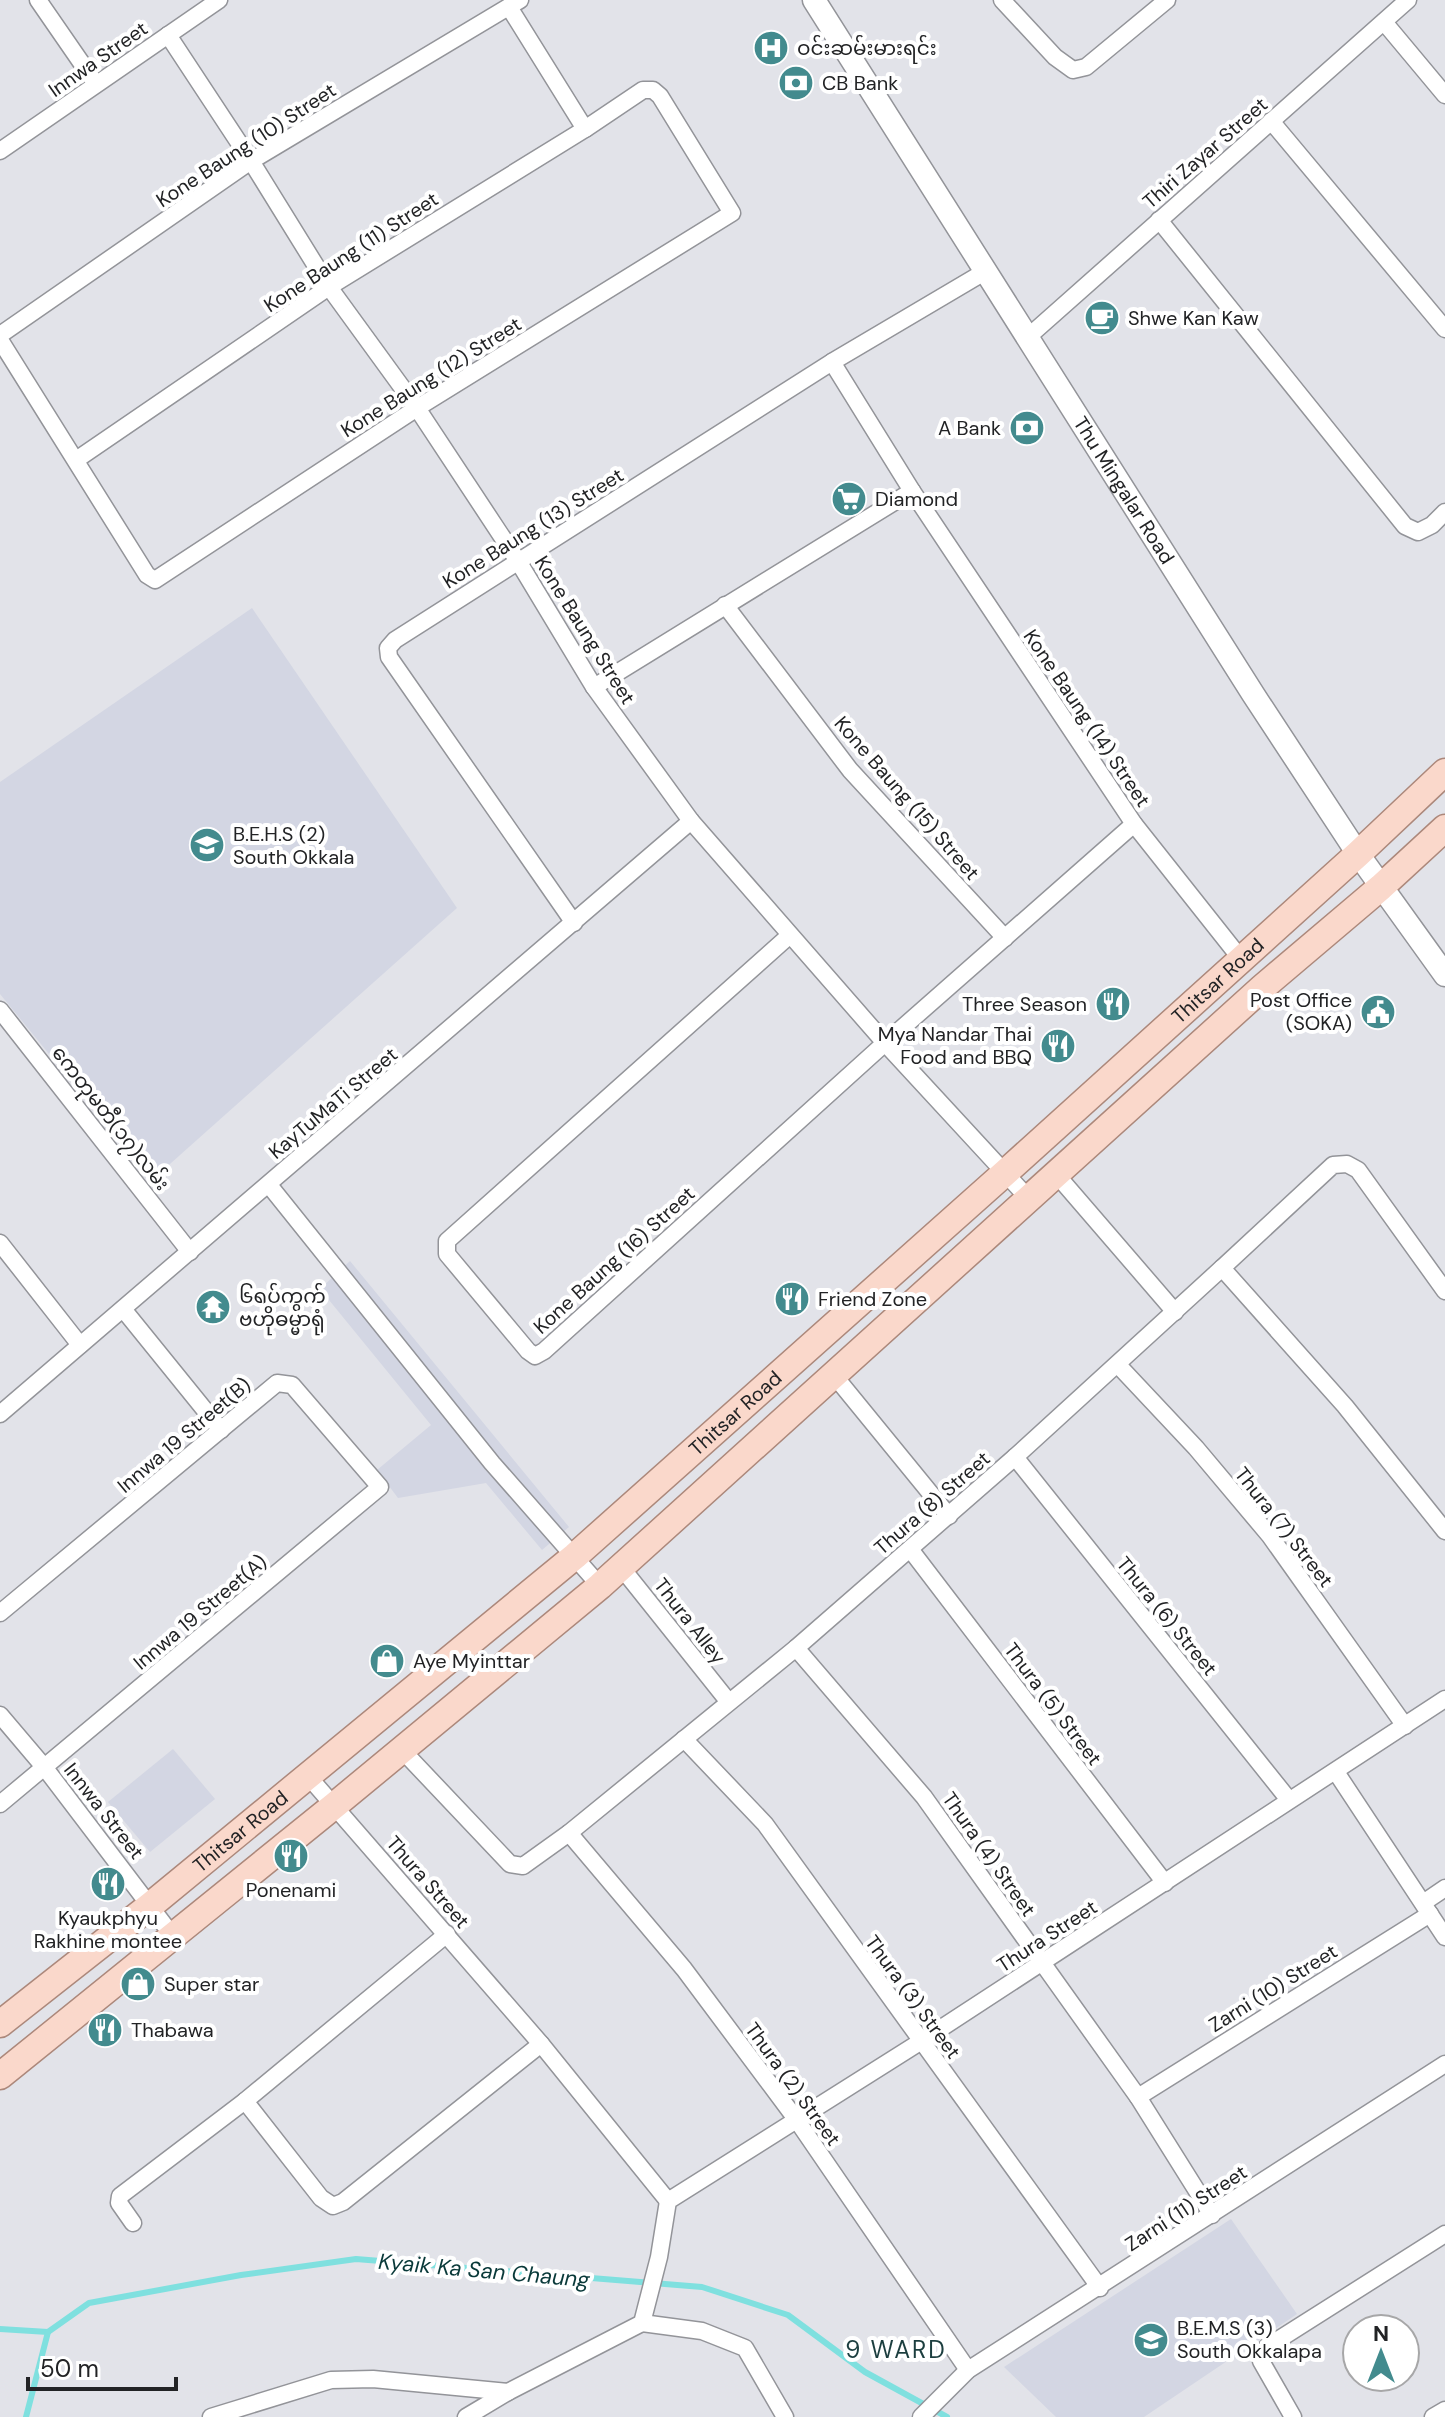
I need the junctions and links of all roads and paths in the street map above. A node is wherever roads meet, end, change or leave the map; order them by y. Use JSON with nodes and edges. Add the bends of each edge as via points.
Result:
{"nodes":[{"id":1,"x":38,"y":0,"type":"edge"},
{"id":2,"x":219,"y":0,"type":"edge"},
{"id":3,"x":814,"y":0,"type":"edge"},
{"id":4,"x":1002,"y":0,"type":"edge"},
{"id":5,"x":1167,"y":0,"type":"edge"},
{"id":6,"x":1408,"y":0,"type":"edge"},
{"id":7,"x":514,"y":3,"type":"edge"},
{"id":8,"x":1384,"y":22,"type":"junction"},
{"id":9,"x":168,"y":35,"type":"junction"},
{"id":10,"x":96,"y":84,"type":"junction"},
{"id":11,"x":1445,"y":95,"type":"edge"},
{"id":12,"x":1271,"y":121,"type":"junction"},
{"id":13,"x":585,"y":129,"type":"junction"},
{"id":14,"x":0,"y":151,"type":"edge"},
{"id":15,"x":251,"y":161,"type":"junction"},
{"id":16,"x":1159,"y":220,"type":"junction"},
{"id":17,"x":986,"y":271,"type":"junction"},
{"id":18,"x":329,"y":287,"type":"junction"},
{"id":19,"x":1445,"y":329,"type":"edge"},
{"id":20,"x":1028,"y":337,"type":"junction"},
{"id":21,"x":0,"y":338,"type":"edge"},
{"id":22,"x":832,"y":362,"type":"junction"},
{"id":23,"x":417,"y":408,"type":"junction"},
{"id":24,"x":76,"y":460,"type":"junction"},
{"id":25,"x":912,"y":491,"type":"junction"},
{"id":26,"x":1445,"y":512,"type":"edge"},
{"id":27,"x":518,"y":561,"type":"junction"},
{"id":28,"x":725,"y":605,"type":"junction"},
{"id":29,"x":594,"y":687,"type":"junction"},
{"id":30,"x":1445,"y":772,"type":"edge"},
{"id":31,"x":691,"y":821,"type":"junction"},
{"id":32,"x":1134,"y":824,"type":"junction"},
{"id":33,"x":1445,"y":828,"type":"edge"},
{"id":34,"x":1358,"y":854,"type":"junction"},
{"id":35,"x":1381,"y":887,"type":"junction"},
{"id":36,"x":574,"y":923,"type":"junction"},
{"id":37,"x":790,"y":935,"type":"junction"},
{"id":38,"x":1005,"y":938,"type":"junction"},
{"id":39,"x":1241,"y":959,"type":"junction"},
{"id":40,"x":1445,"y":975,"type":"edge"},
{"id":41,"x":0,"y":1010,"type":"edge"},
{"id":42,"x":885,"y":1043,"type":"junction"},
{"id":43,"x":1006,"y":1172,"type":"junction"},
{"id":44,"x":1056,"y":1174,"type":"junction"},
{"id":45,"x":269,"y":1185,"type":"junction"},
{"id":46,"x":1029,"y":1199,"type":"junction"},
{"id":47,"x":0,"y":1243,"type":"edge"},
{"id":48,"x":190,"y":1252,"type":"junction"},
{"id":49,"x":1222,"y":1268,"type":"junction"},
{"id":50,"x":1445,"y":1291,"type":"edge"},
{"id":51,"x":123,"y":1309,"type":"junction"},
{"id":52,"x":1175,"y":1312,"type":"junction"},
{"id":53,"x":80,"y":1345,"type":"junction"},
{"id":54,"x":1118,"y":1365,"type":"junction"},
{"id":55,"x":833,"y":1374,"type":"junction"},
{"id":56,"x":0,"y":1414,"type":"edge"},
{"id":57,"x":221,"y":1430,"type":"junction"},
{"id":58,"x":1015,"y":1457,"type":"junction"},
{"id":59,"x":380,"y":1487,"type":"joint"},
{"id":60,"x":949,"y":1516,"type":"junction"},
{"id":61,"x":1445,"y":1531,"type":"edge"},
{"id":62,"x":910,"y":1549,"type":"junction"},
{"id":63,"x":575,"y":1556,"type":"junction"},
{"id":64,"x":621,"y":1567,"type":"junction"},
{"id":65,"x":600,"y":1586,"type":"junction"},
{"id":66,"x":0,"y":1613,"type":"edge"},
{"id":67,"x":796,"y":1648,"type":"junction"},
{"id":68,"x":1445,"y":1699,"type":"edge"},
{"id":69,"x":728,"y":1701,"type":"junction"},
{"id":70,"x":0,"y":1715,"type":"edge"},
{"id":71,"x":1405,"y":1726,"type":"junction"},
{"id":72,"x":684,"y":1739,"type":"junction"},
{"id":73,"x":402,"y":1750,"type":"junction"},
{"id":74,"x":45,"y":1768,"type":"junction"},
{"id":75,"x":1336,"y":1772,"type":"junction"},
{"id":76,"x":308,"y":1776,"type":"junction"},
{"id":77,"x":1289,"y":1800,"type":"junction"},
{"id":78,"x":0,"y":1804,"type":"edge"},
{"id":79,"x":335,"y":1805,"type":"junction"},
{"id":80,"x":569,"y":1833,"type":"junction"},
{"id":81,"x":1165,"y":1883,"type":"junction"},
{"id":82,"x":1445,"y":1888,"type":"edge"},
{"id":83,"x":151,"y":1905,"type":"junction"},
{"id":84,"x":1426,"y":1908,"type":"junction"},
{"id":85,"x":447,"y":1934,"type":"junction"},
{"id":86,"x":172,"y":1935,"type":"junction"},
{"id":87,"x":1445,"y":1937,"type":"edge"},
{"id":88,"x":1042,"y":1963,"type":"junction"},
{"id":89,"x":0,"y":2024,"type":"edge"},
{"id":90,"x":920,"y":2042,"type":"junction"},
{"id":91,"x":541,"y":2044,"type":"junction"},
{"id":92,"x":1445,"y":2064,"type":"edge"},
{"id":93,"x":0,"y":2076,"type":"edge"},
{"id":94,"x":1138,"y":2097,"type":"junction"},
{"id":95,"x":245,"y":2101,"type":"junction"},
{"id":96,"x":796,"y":2119,"type":"junction"},
{"id":97,"x":668,"y":2201,"type":"junction"},
{"id":98,"x":1212,"y":2215,"type":"junction"},
{"id":99,"x":133,"y":2223,"type":"dead end"},
{"id":100,"x":1445,"y":2234,"type":"edge"},
{"id":101,"x":1100,"y":2288,"type":"junction"},
{"id":102,"x":642,"y":2323,"type":"junction"},
{"id":103,"x":968,"y":2370,"type":"junction"},
{"id":104,"x":508,"y":2392,"type":"junction"},
{"id":105,"x":1445,"y":2410,"type":"edge"},
{"id":106,"x":211,"y":2417,"type":"edge"},
{"id":107,"x":466,"y":2417,"type":"edge"},
{"id":108,"x":785,"y":2417,"type":"edge"},
{"id":109,"x":921,"y":2417,"type":"edge"},
{"id":110,"x":1293,"y":2417,"type":"edge"},
{"id":111,"x":1433,"y":2417,"type":"edge"}],
"edges":[{"from":1,"to":10,"type":"street"},
{"from":2,"to":9,"type":"street","name":"Innwa Street"},
{"from":3,"to":17,"type":"main road","name":"Thu Mingalar Road"},
{"from":4,"to":5,"type":"street","via":[[1073,70],[1086,67]]},
{"from":6,"to":8,"type":"street","name":"Thiri Zayar Street"},
{"from":7,"to":13,"type":"street"},
{"from":7,"to":15,"type":"street","name":"Kone Baung (10) Street"},
{"from":8,"to":11,"type":"street"},
{"from":8,"to":12,"type":"street","name":"Thiri Zayar Street"},
{"from":9,"to":10,"type":"street","name":"Innwa Street"},
{"from":9,"to":15,"type":"street","name":"Kone Baung Street"},
{"from":10,"to":14,"type":"street","name":"Innwa Street"},
{"from":12,"to":16,"type":"street","name":"Thiri Zayar Street"},
{"from":12,"to":19,"type":"street"},
{"from":13,"to":18,"type":"street","name":"Kone Baung (11) Street"},
{"from":13,"to":23,"type":"street","name":"Kone Baung (12) Street","via":[[643,90],[653,90],[732,213]]},
{"from":15,"to":18,"type":"street","name":"Kone Baung Street"},
{"from":15,"to":21,"type":"street","name":"Kone Baung (10) Street"},
{"from":16,"to":20,"type":"street","name":"Thiri Zayar Street"},
{"from":16,"to":26,"type":"street","via":[[1405,526],[1418,532]]},
{"from":17,"to":20,"type":"main road","name":"Thu Mingalar Road"},
{"from":17,"to":22,"type":"street","name":"Kone Baung (13) Street"},
{"from":18,"to":23,"type":"street","name":"Kone Baung Street"},
{"from":18,"to":24,"type":"street","name":"Kone Baung (11) Street"},
{"from":20,"to":34,"type":"main road","name":"Thu Mingalar Road"},
{"from":21,"to":24,"type":"street"},
{"from":22,"to":25,"type":"street","name":"Kone Baung (14) Street"},
{"from":22,"to":27,"type":"street","name":"Kone Baung (13) Street"},
{"from":23,"to":24,"type":"street","name":"Kone Baung (12) Street","via":[[155,580]]},
{"from":23,"to":27,"type":"street","name":"Kone Baung Street"},
{"from":25,"to":28,"type":"street"},
{"from":25,"to":32,"type":"street","name":"Kone Baung (14) Street"},
{"from":27,"to":29,"type":"street","name":"Kone Baung Street"},
{"from":27,"to":36,"type":"street","name":"Kone Baung (13) Street","via":[[395,640],[389,657]]},
{"from":28,"to":29,"type":"street"},
{"from":28,"to":38,"type":"street","name":"Kone Baung (15) Street","via":[[850,770]]},
{"from":29,"to":31,"type":"street","name":"Kone Baung Street"},
{"from":30,"to":34,"type":"main road","name":"Thitsar Road"},
{"from":31,"to":36,"type":"street","name":"KayTuMaTi Street"},
{"from":31,"to":37,"type":"street","name":"Kone Baung Street"},
{"from":32,"to":38,"type":"street"},
{"from":32,"to":39,"type":"street","name":"Kone Baung (14) Street"},
{"from":33,"to":35,"type":"main road","name":"Thitsar Road"},
{"from":34,"to":35,"type":"main road","name":"Thu Mingalar Road"},
{"from":34,"to":39,"type":"main road","name":"Thitsar Road"},
{"from":35,"to":40,"type":"main road","name":"Thu Mingalar Road"},
{"from":35,"to":44,"type":"main road","name":"Thitsar Road"},
{"from":36,"to":45,"type":"street","name":"KayTuMaTi Street"},
{"from":37,"to":42,"type":"street","name":"Kone Baung Street"},
{"from":37,"to":42,"type":"street","name":"Kone Baung (16) Street","via":[[447,1241],[447,1254],[528,1351],[535,1356],[544,1351]]},
{"from":38,"to":42,"type":"street"},
{"from":39,"to":43,"type":"main road","name":"Thitsar Road"},
{"from":41,"to":48,"type":"street","name":"ကေတုမတီ(၁၇)လမ်း"},
{"from":42,"to":43,"type":"street","name":"Kone Baung Street"},
{"from":43,"to":46,"type":"street","name":"Kone Baung Street"},
{"from":43,"to":63,"type":"main road","name":"Thitsar Road"},
{"from":44,"to":46,"type":"main road","name":"Thitsar Road"},
{"from":44,"to":52,"type":"street"},
{"from":45,"to":48,"type":"street","name":"KayTuMaTi Street"},
{"from":45,"to":63,"type":"street","via":[[492,1463]]},
{"from":46,"to":55,"type":"main road","name":"Thitsar Road"},
{"from":47,"to":53,"type":"street"},
{"from":48,"to":51,"type":"street","name":"KayTuMaTi Street"},
{"from":49,"to":50,"type":"street","name":"Thura (8) Street","via":[[1333,1165],[1347,1164],[1358,1170]]},
{"from":49,"to":52,"type":"street","name":"Thura (8) Street"},
{"from":49,"to":61,"type":"street","via":[[1345,1406]]},
{"from":51,"to":53,"type":"street","name":"KayTuMaTi Street"},
{"from":51,"to":57,"type":"street"},
{"from":52,"to":54,"type":"street","name":"Thura (8) Street"},
{"from":53,"to":56,"type":"street","name":"KayTuMaTi Street"},
{"from":54,"to":58,"type":"street","name":"Thura (8) Street"},
{"from":54,"to":71,"type":"street","name":"Thura (7) Street","via":[[1270,1536]]},
{"from":55,"to":60,"type":"street"},
{"from":55,"to":64,"type":"main road","name":"Thitsar Road"},
{"from":57,"to":59,"type":"street","name":"Innwa 19 Street(B)","via":[[277,1383],[292,1385]]},
{"from":57,"to":66,"type":"street","name":"Innwa 19 Street(B)"},
{"from":58,"to":60,"type":"street","name":"Thura (8) Street"},
{"from":58,"to":77,"type":"street","name":"Thura (6) Street"},
{"from":59,"to":74,"type":"street","name":"Innwa 19 Street(A)"},
{"from":60,"to":62,"type":"street","name":"Thura (8) Street"},
{"from":62,"to":67,"type":"street","name":"Thura (8) Street"},
{"from":62,"to":81,"type":"street","name":"Thura (5) Street"},
{"from":63,"to":65,"type":"street"},
{"from":63,"to":76,"type":"main road","name":"Thitsar Road"},
{"from":64,"to":65,"type":"main road","name":"Thitsar Road"},
{"from":64,"to":69,"type":"street","name":"Thura Alley"},
{"from":65,"to":73,"type":"main road","name":"Thitsar Road"},
{"from":67,"to":69,"type":"street","name":"Thura (8) Street"},
{"from":67,"to":88,"type":"street","name":"Thura (4) Street","via":[[924,1797]]},
{"from":68,"to":71,"type":"street","name":"Thura Street"},
{"from":69,"to":72,"type":"street","name":"Thura (8) Street"},
{"from":70,"to":74,"type":"street","name":"Innwa Street"},
{"from":71,"to":75,"type":"street","name":"Thura Street"},
{"from":72,"to":80,"type":"street","name":"Thura (8) Street"},
{"from":72,"to":90,"type":"street","name":"Thura (3) Street","via":[[765,1824]]},
{"from":73,"to":79,"type":"main road","name":"Thitsar Road"},
{"from":73,"to":80,"type":"street","name":"Thura (8) Street","via":[[510,1864],[523,1866]]},
{"from":74,"to":78,"type":"street","name":"Innwa 19 Street(A)"},
{"from":74,"to":83,"type":"street","name":"Innwa Street"},
{"from":75,"to":77,"type":"street","name":"Thura Street"},
{"from":75,"to":84,"type":"street"},
{"from":76,"to":79,"type":"street","name":"Thura Street"},
{"from":76,"to":83,"type":"main road","name":"Thitsar Road"},
{"from":77,"to":81,"type":"street","name":"Thura Street"},
{"from":79,"to":85,"type":"street","name":"Thura Street"},
{"from":79,"to":86,"type":"main road","name":"Thitsar Road"},
{"from":80,"to":96,"type":"street","name":"Thura (2) Street","via":[[684,1969]]},
{"from":81,"to":88,"type":"street","name":"Thura Street"},
{"from":82,"to":84,"type":"street","name":"Zarni (10) Street"},
{"from":83,"to":86,"type":"street","name":"Innwa Street"},
{"from":83,"to":89,"type":"main road","name":"Thitsar Road"},
{"from":84,"to":87,"type":"street"},
{"from":84,"to":94,"type":"street","name":"Zarni (10) Street"},
{"from":85,"to":91,"type":"street","name":"Thura Street"},
{"from":85,"to":95,"type":"street"},
{"from":86,"to":93,"type":"main road","name":"Thitsar Road"},
{"from":88,"to":90,"type":"street","name":"Thura Street"},
{"from":88,"to":94,"type":"street","name":"Thura (4) Street"},
{"from":90,"to":96,"type":"street","name":"Thura Street"},
{"from":90,"to":101,"type":"street","name":"Thura (3) Street"},
{"from":91,"to":95,"type":"street","via":[[333,2206],[321,2198]]},
{"from":91,"to":97,"type":"street","name":"Thura Street"},
{"from":92,"to":98,"type":"street","name":"Zarni (11) Street"},
{"from":94,"to":98,"type":"street","name":"Thura (4) Street"},
{"from":95,"to":99,"type":"street","via":[[120,2196]]},
{"from":96,"to":97,"type":"street","name":"Thura Street"},
{"from":96,"to":103,"type":"street","name":"Thura (2) Street"},
{"from":97,"to":102,"type":"street"},
{"from":98,"to":101,"type":"street","name":"Zarni (11) Street"},
{"from":100,"to":110,"type":"street","via":[[1267,2347],[1261,2361]]},
{"from":101,"to":103,"type":"street","name":"Zarni (11) Street"},
{"from":102,"to":104,"type":"street"},
{"from":102,"to":108,"type":"street","via":[[702,2331],[745,2348]]},
{"from":103,"to":109,"type":"street","name":"Zarni (11) Street"},
{"from":104,"to":106,"type":"street","via":[[331,2380]]},
{"from":104,"to":107,"type":"street"},
{"from":105,"to":111,"type":"street"}]}
